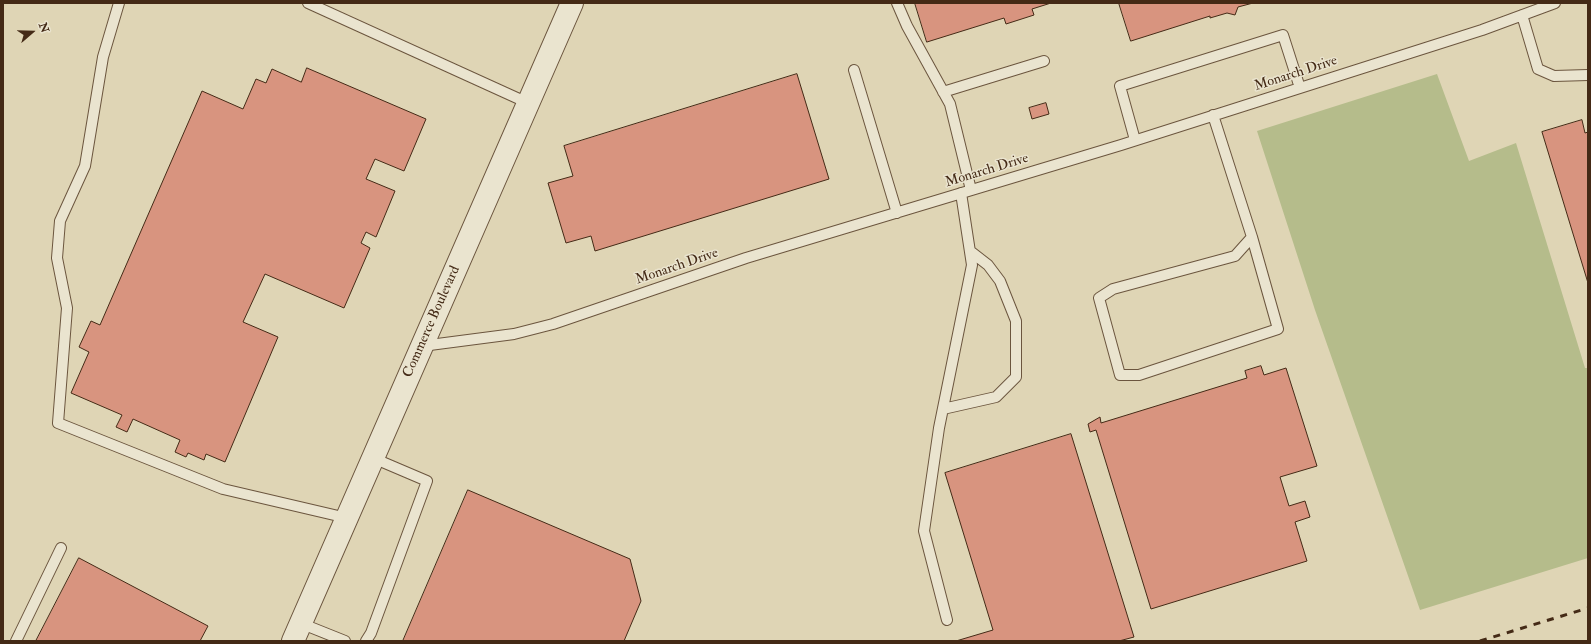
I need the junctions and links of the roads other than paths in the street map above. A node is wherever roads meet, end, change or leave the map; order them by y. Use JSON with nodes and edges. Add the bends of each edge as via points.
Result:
{"nodes":[{"id":1,"x":119,"y":3,"type":"edge"},
{"id":2,"x":308,"y":3,"type":"edge"},
{"id":3,"x":572,"y":3,"type":"edge"},
{"id":4,"x":897,"y":3,"type":"edge"},
{"id":5,"x":1555,"y":3,"type":"edge"},
{"id":6,"x":1522,"y":15,"type":"junction"},
{"id":7,"x":1044,"y":61,"type":"dead end"},
{"id":8,"x":854,"y":70,"type":"dead end"},
{"id":9,"x":1588,"y":75,"type":"edge"},
{"id":10,"x":1300,"y":88,"type":"junction"},
{"id":11,"x":943,"y":92,"type":"junction"},
{"id":12,"x":528,"y":103,"type":"junction"},
{"id":13,"x":1213,"y":116,"type":"junction"},
{"id":14,"x":1135,"y":140,"type":"junction"},
{"id":15,"x":972,"y":190,"type":"junction"},
{"id":16,"x":961,"y":193,"type":"junction"},
{"id":17,"x":897,"y":212,"type":"junction"},
{"id":18,"x":1252,"y":237,"type":"junction"},
{"id":19,"x":970,"y":251,"type":"junction"},
{"id":20,"x":422,"y":346,"type":"junction"},
{"id":21,"x":943,"y":409,"type":"junction"},
{"id":22,"x":373,"y":458,"type":"junction"},
{"id":23,"x":347,"y":518,"type":"junction"},
{"id":24,"x":62,"y":548,"type":"dead end"},
{"id":25,"x":947,"y":620,"type":"dead end"},
{"id":26,"x":296,"y":632,"type":"edge"},
{"id":27,"x":16,"y":641,"type":"edge"},
{"id":28,"x":345,"y":641,"type":"edge"},
{"id":29,"x":366,"y":641,"type":"edge"}],
"edges":[{"from":1,"to":23,"type":"lane","via":[[103,57],[85,166],[60,221],[57,258],[67,308],[58,422],[222,489]]},
{"from":2,"to":12,"type":"lane"},
{"from":3,"to":12,"type":"street","name":"Commerce Boulevard"},
{"from":4,"to":11,"type":"lane"},
{"from":5,"to":6,"type":"lane","name":"Monarch Drive"},
{"from":6,"to":9,"type":"lane","via":[[1538,69],[1554,76]]},
{"from":6,"to":10,"type":"lane","name":"Monarch Drive"},
{"from":7,"to":11,"type":"lane"},
{"from":8,"to":17,"type":"lane"},
{"from":10,"to":13,"type":"lane","name":"Monarch Drive"},
{"from":10,"to":14,"type":"lane","via":[[1283,35],[1120,86]]},
{"from":11,"to":15,"type":"lane","via":[[950,104]]},
{"from":12,"to":20,"type":"street","name":"Commerce Boulevard"},
{"from":13,"to":14,"type":"lane","name":"Monarch Drive"},
{"from":13,"to":18,"type":"lane"},
{"from":14,"to":15,"type":"lane","name":"Monarch Drive"},
{"from":15,"to":16,"type":"lane","name":"Monarch Drive"},
{"from":16,"to":17,"type":"lane","name":"Monarch Drive"},
{"from":16,"to":19,"type":"lane"},
{"from":17,"to":20,"type":"lane","name":"Monarch Drive","via":[[746,258],[553,324],[514,334]]},
{"from":18,"to":18,"type":"lane","via":[[1235,256],[1113,289],[1099,298],[1120,375],[1138,375],[1278,329]]},
{"from":19,"to":21,"type":"lane","via":[[972,265]]},
{"from":19,"to":21,"type":"lane","via":[[988,264],[1000,281],[1016,321],[1016,377],[996,397]]},
{"from":20,"to":22,"type":"street","name":"Commerce Boulevard"},
{"from":21,"to":25,"type":"lane","via":[[924,531]]},
{"from":22,"to":23,"type":"street","name":"Commerce Boulevard"},
{"from":22,"to":29,"type":"lane","via":[[427,481]]},
{"from":23,"to":26,"type":"street","name":"Commerce Boulevard"},
{"from":24,"to":27,"type":"lane"},
{"from":26,"to":28,"type":"lane"}]}
